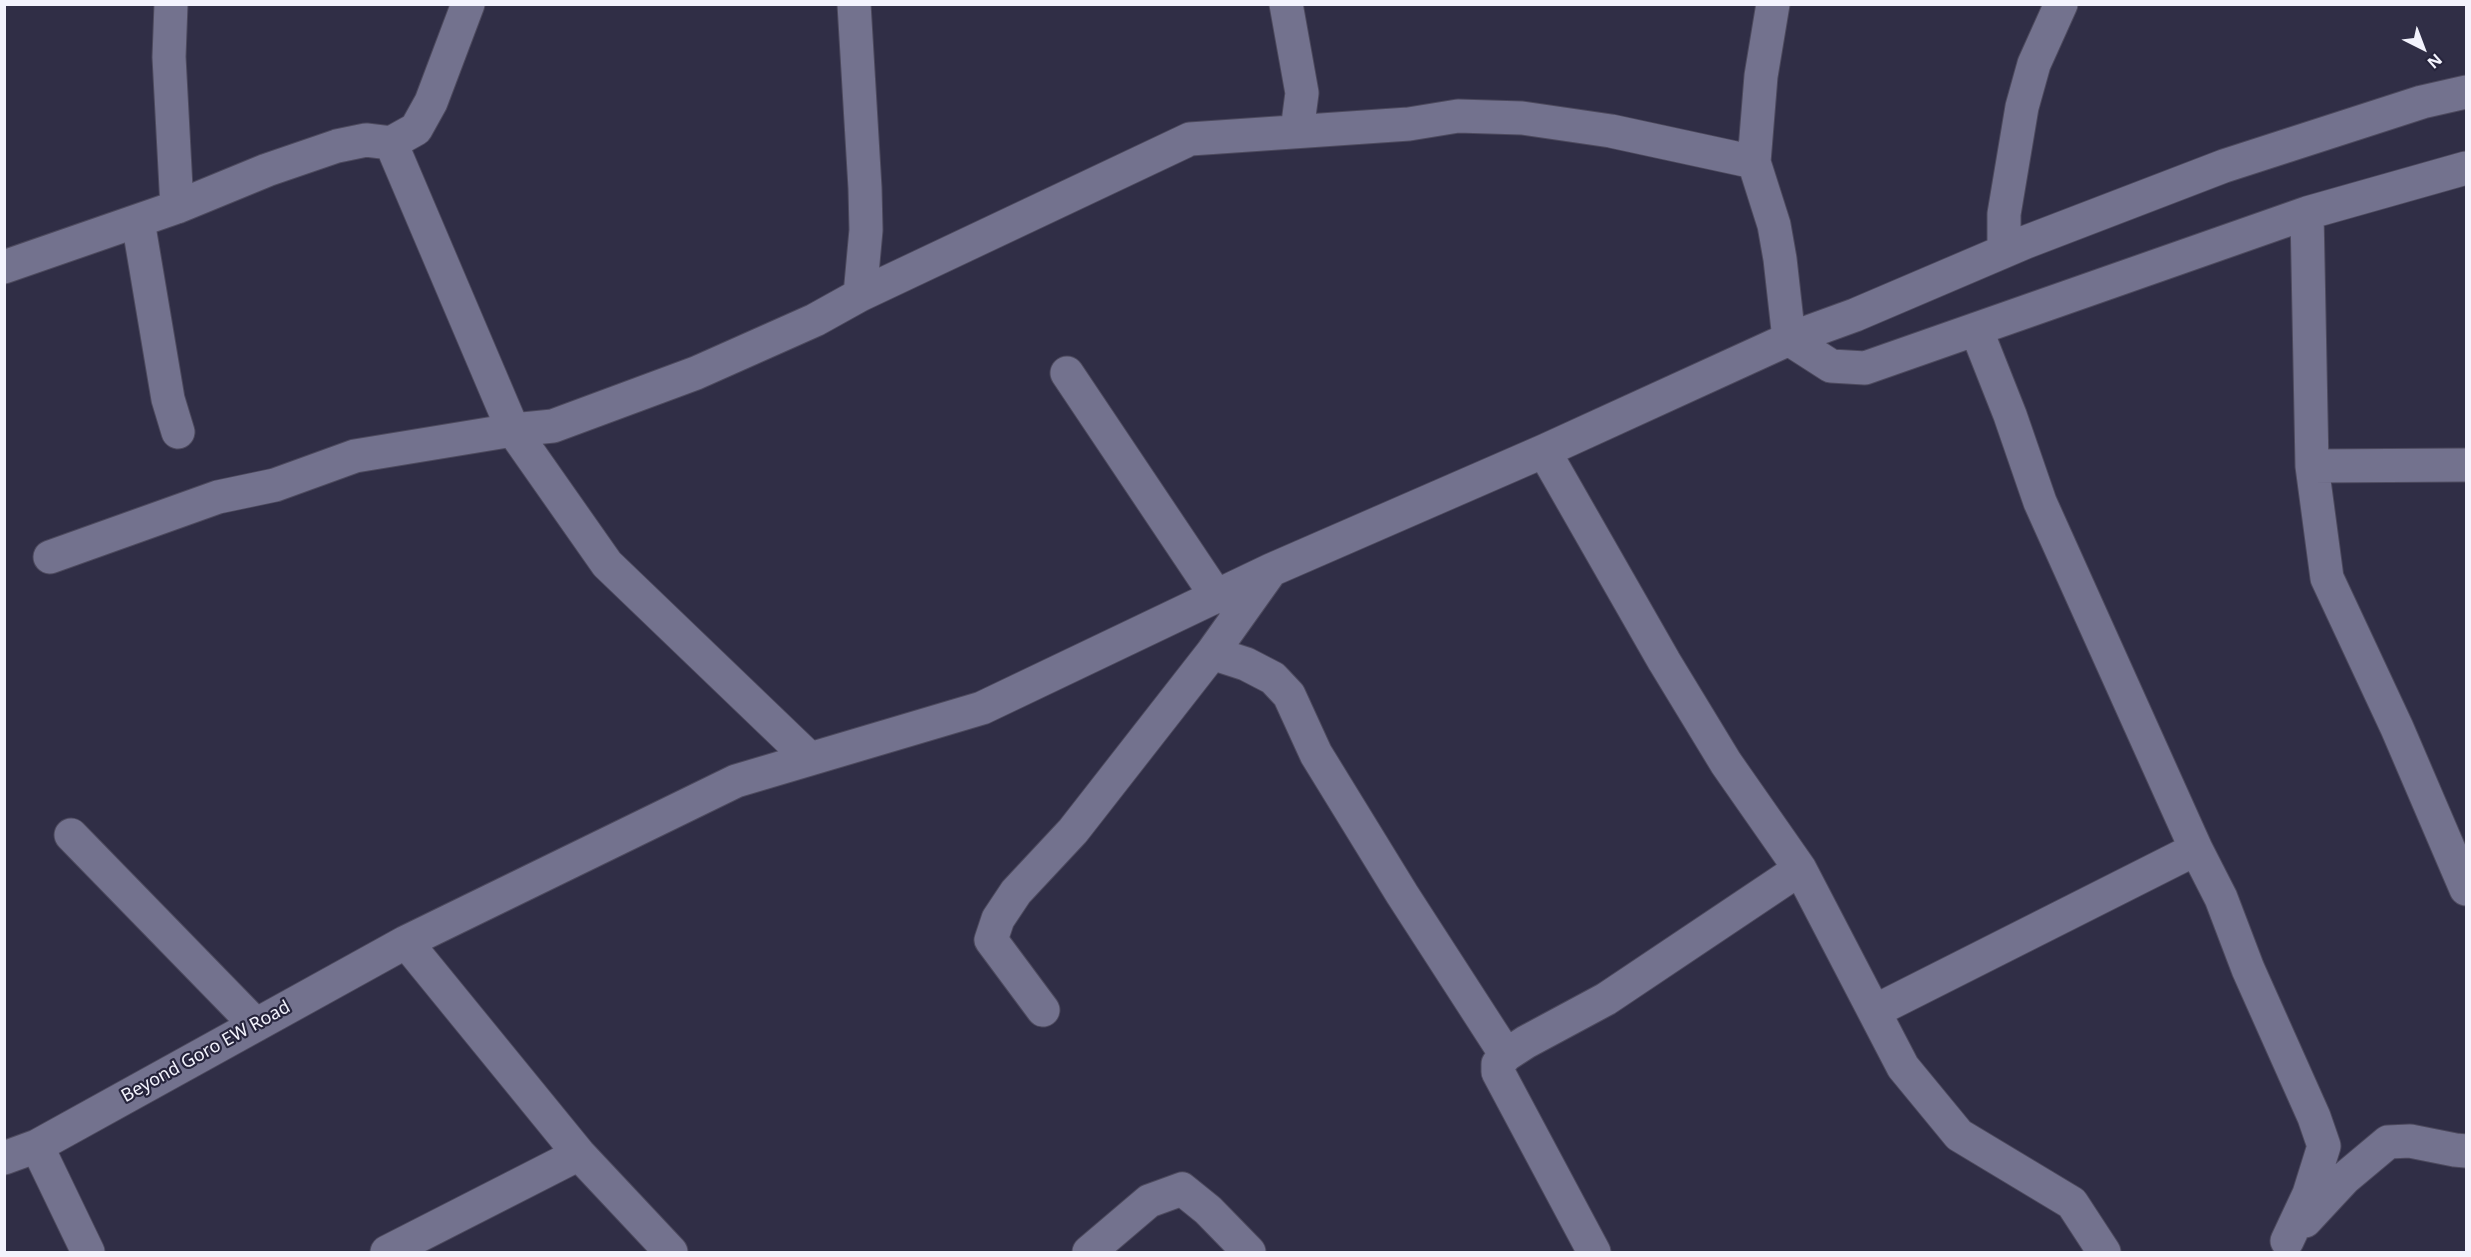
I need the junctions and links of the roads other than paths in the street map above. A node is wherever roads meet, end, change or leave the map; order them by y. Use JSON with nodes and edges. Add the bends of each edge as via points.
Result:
{"nodes":[{"id":1,"x":171,"y":4,"type":"edge"},
{"id":2,"x":468,"y":4,"type":"edge"},
{"id":3,"x":854,"y":4,"type":"edge"},
{"id":4,"x":1286,"y":4,"type":"edge"},
{"id":5,"x":1773,"y":4,"type":"edge"},
{"id":6,"x":2061,"y":4,"type":"edge"},
{"id":7,"x":2466,"y":92,"type":"edge"},
{"id":8,"x":1297,"y":131,"type":"junction"},
{"id":9,"x":391,"y":143,"type":"junction"},
{"id":10,"x":1754,"y":162,"type":"junction"},
{"id":11,"x":2466,"y":168,"type":"edge"},
{"id":12,"x":177,"y":207,"type":"junction"},
{"id":13,"x":2307,"y":213,"type":"junction"},
{"id":14,"x":138,"y":221,"type":"junction"},
{"id":15,"x":2004,"y":251,"type":"junction"},
{"id":16,"x":4,"y":267,"type":"edge"},
{"id":17,"x":861,"y":295,"type":"junction"},
{"id":18,"x":1976,"y":329,"type":"junction"},
{"id":19,"x":1789,"y":339,"type":"junction"},
{"id":20,"x":1067,"y":373,"type":"dead end"},
{"id":21,"x":513,"y":430,"type":"junction"},
{"id":22,"x":178,"y":432,"type":"dead end"},
{"id":23,"x":1544,"y":451,"type":"junction"},
{"id":24,"x":2466,"y":465,"type":"edge"},
{"id":25,"x":2312,"y":466,"type":"junction"},
{"id":26,"x":50,"y":557,"type":"dead end"},
{"id":27,"x":1271,"y":570,"type":"junction"},
{"id":28,"x":1217,"y":597,"type":"junction"},
{"id":29,"x":1212,"y":653,"type":"junction"},
{"id":30,"x":810,"y":759,"type":"junction"},
{"id":31,"x":71,"y":835,"type":"dead end"},
{"id":32,"x":2196,"y":849,"type":"junction"},
{"id":33,"x":1800,"y":869,"type":"junction"},
{"id":34,"x":2466,"y":889,"type":"edge"},
{"id":35,"x":406,"y":942,"type":"junction"},
{"id":36,"x":1043,"y":1010,"type":"dead end"},
{"id":37,"x":1875,"y":1011,"type":"junction"},
{"id":38,"x":256,"y":1025,"type":"junction"},
{"id":39,"x":1506,"y":1055,"type":"junction"},
{"id":40,"x":16,"y":1147,"type":"edge"},
{"id":41,"x":2466,"y":1151,"type":"edge"},
{"id":42,"x":579,"y":1154,"type":"junction"},
{"id":43,"x":2283,"y":1247,"type":"edge"},
{"id":44,"x":88,"y":1252,"type":"edge"},
{"id":45,"x":387,"y":1252,"type":"edge"},
{"id":46,"x":671,"y":1252,"type":"edge"},
{"id":47,"x":1089,"y":1252,"type":"edge"},
{"id":48,"x":1249,"y":1252,"type":"edge"},
{"id":49,"x":1594,"y":1252,"type":"edge"},
{"id":50,"x":2104,"y":1252,"type":"edge"}],
"edges":[{"from":1,"to":12,"type":"street","via":[[169,57]]},
{"from":2,"to":9,"type":"street","via":[[431,102],[416,129]]},
{"from":3,"to":17,"type":"street","via":[[865,188]]},
{"from":4,"to":8,"type":"street","via":[[1302,93]]},
{"from":5,"to":10,"type":"street","via":[[1761,76]]},
{"from":6,"to":15,"type":"street","via":[[2034,64],[2022,107],[2004,214]]},
{"from":7,"to":15,"type":"street","name":"Beyond Goro EW Road","via":[[2422,102],[2224,166]]},
{"from":8,"to":10,"type":"street","via":[[1409,124],[1458,116],[1522,118],[1611,131]]},
{"from":8,"to":17,"type":"street","via":[[1190,139]]},
{"from":9,"to":12,"type":"street","via":[[366,140],[337,146]]},
{"from":9,"to":21,"type":"street"},
{"from":10,"to":19,"type":"street","via":[[1774,225]]},
{"from":11,"to":13,"type":"street"},
{"from":12,"to":14,"type":"street"},
{"from":13,"to":18,"type":"street"},
{"from":13,"to":25,"type":"street"},
{"from":14,"to":16,"type":"street"},
{"from":14,"to":22,"type":"street","via":[[168,399]]},
{"from":15,"to":19,"type":"street","name":"Beyond Goro EW Road"},
{"from":17,"to":21,"type":"street","via":[[696,373],[553,426]]},
{"from":18,"to":19,"type":"street","via":[[1864,368],[1831,366]]},
{"from":18,"to":32,"type":"street","via":[[2040,502]]},
{"from":19,"to":23,"type":"street","name":"Beyond Goro EW Road"},
{"from":20,"to":28,"type":"street"},
{"from":21,"to":26,"type":"street","via":[[355,456],[275,485],[218,497]]},
{"from":21,"to":30,"type":"street","via":[[607,564]]},
{"from":23,"to":27,"type":"street","name":"Beyond Goro EW Road"},
{"from":23,"to":33,"type":"street","via":[[1726,763]]},
{"from":24,"to":25,"type":"street"},
{"from":25,"to":34,"type":"street","via":[[2326,578],[2397,728]]},
{"from":27,"to":28,"type":"street","name":"Beyond Goro EW Road"},
{"from":27,"to":29,"type":"street"},
{"from":28,"to":30,"type":"street","name":"Beyond Goro EW Road","via":[[982,708]]},
{"from":29,"to":36,"type":"street","via":[[1073,831],[1016,892],[998,919],[991,940]]},
{"from":29,"to":39,"type":"street","via":[[1274,678],[1288,695],[1316,754]]},
{"from":30,"to":35,"type":"street","name":"Beyond Goro EW Road","via":[[736,781]]},
{"from":31,"to":38,"type":"street"},
{"from":32,"to":37,"type":"street"},
{"from":32,"to":43,"type":"street","via":[[2221,898],[2324,1146],[2309,1194]]},
{"from":33,"to":37,"type":"street"},
{"from":33,"to":39,"type":"street","via":[[1606,999]]},
{"from":35,"to":38,"type":"street","name":"Beyond Goro EW Road"},
{"from":35,"to":42,"type":"street"},
{"from":37,"to":50,"type":"street","via":[[1903,1067],[1959,1135],[2072,1203]]},
{"from":38,"to":40,"type":"street","name":"Beyond Goro EW Road"},
{"from":39,"to":49,"type":"street","via":[[1497,1072]]},
{"from":40,"to":44,"type":"street"},
{"from":41,"to":43,"type":"street","via":[[2410,1141],[2388,1142],[2344,1178]]},
{"from":42,"to":45,"type":"street"},
{"from":42,"to":46,"type":"street"},
{"from":47,"to":48,"type":"street","via":[[1149,1201],[1182,1189]]}]}
